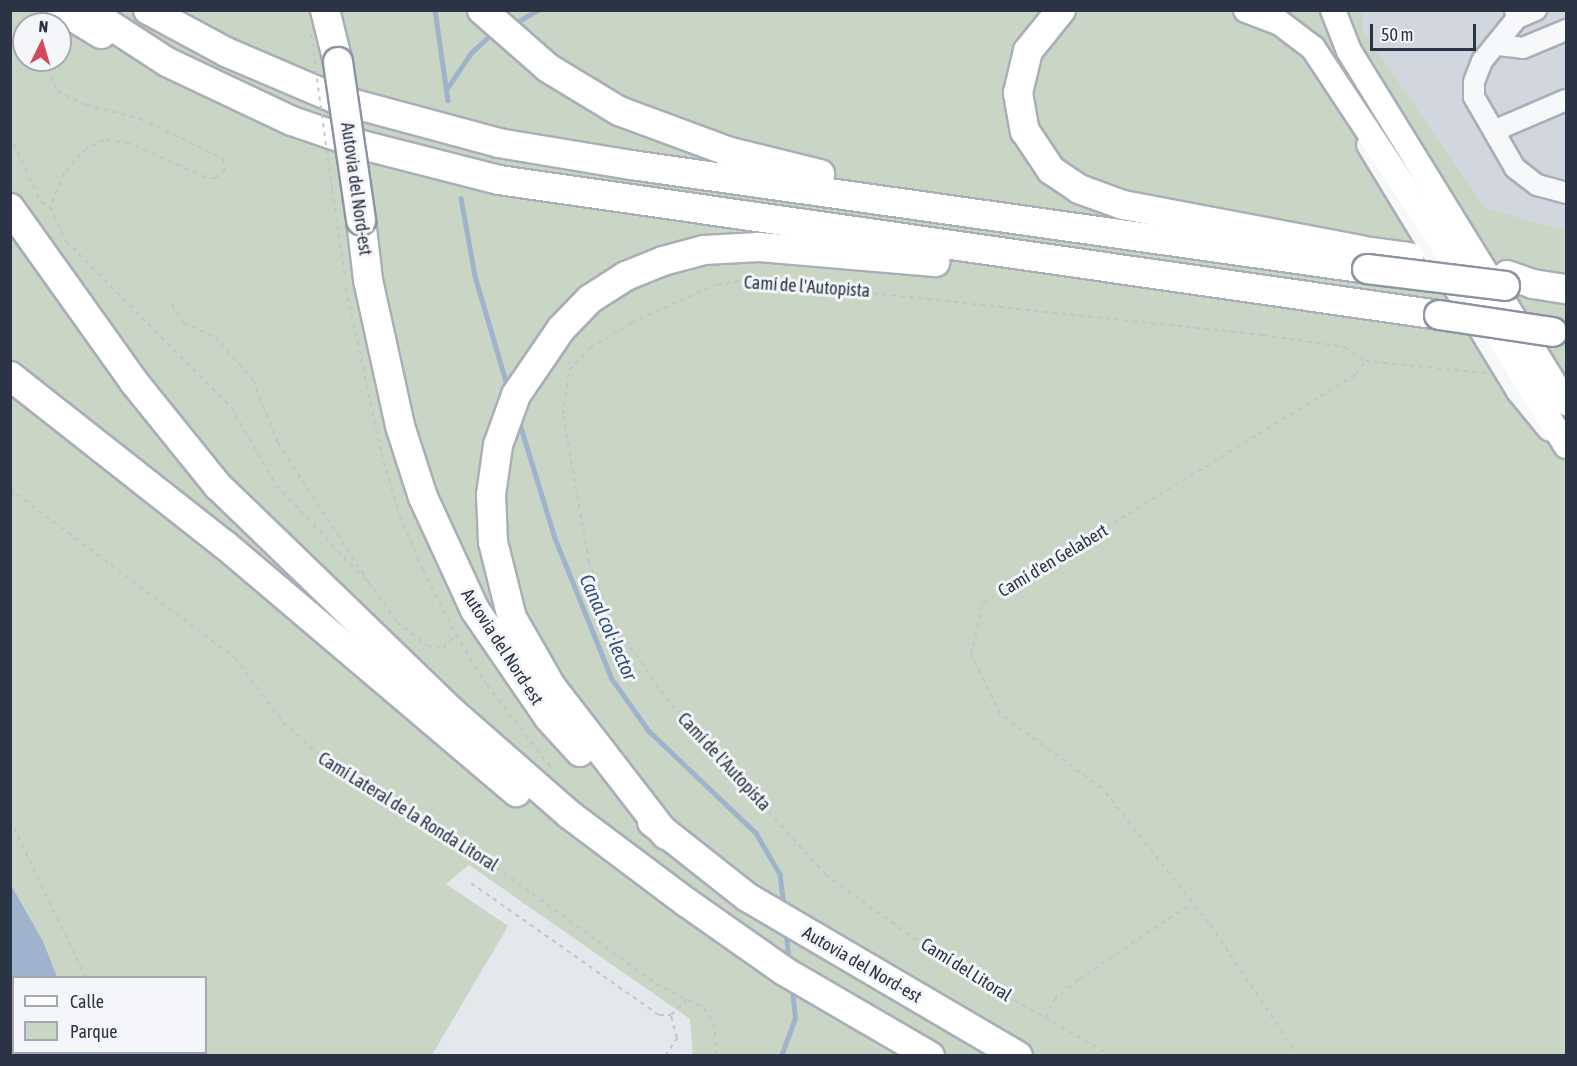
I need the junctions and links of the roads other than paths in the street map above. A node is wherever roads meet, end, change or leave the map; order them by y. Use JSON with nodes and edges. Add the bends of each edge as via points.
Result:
{"nodes":[{"id":1,"x":62,"y":10,"type":"edge"},
{"id":2,"x":87,"y":10,"type":"edge"},
{"id":3,"x":148,"y":10,"type":"edge"},
{"id":4,"x":338,"y":10,"type":"edge"},
{"id":5,"x":1061,"y":10,"type":"edge"},
{"id":6,"x":1333,"y":10,"type":"edge"},
{"id":7,"x":1536,"y":10,"type":"edge"},
{"id":8,"x":1262,"y":11,"type":"edge"},
{"id":9,"x":1516,"y":14,"type":"edge"},
{"id":10,"x":487,"y":15,"type":"edge"},
{"id":11,"x":318,"y":22,"type":"edge"},
{"id":12,"x":1566,"y":30,"type":"edge"},
{"id":13,"x":1499,"y":45,"type":"junction"},
{"id":14,"x":167,"y":62,"type":"junction"},
{"id":15,"x":338,"y":63,"type":"junction"},
{"id":16,"x":1566,"y":100,"type":"edge"},
{"id":17,"x":1356,"y":111,"type":"junction"},
{"id":18,"x":1496,"y":130,"type":"junction"},
{"id":19,"x":1566,"y":193,"type":"edge"},
{"id":20,"x":10,"y":208,"type":"edge"},
{"id":21,"x":1365,"y":260,"type":"junction"},
{"id":22,"x":1125,"y":270,"type":"junction"},
{"id":23,"x":1515,"y":282,"type":"junction"},
{"id":24,"x":1566,"y":289,"type":"edge"},
{"id":25,"x":1560,"y":333,"type":"edge"},
{"id":26,"x":10,"y":376,"type":"edge"},
{"id":27,"x":1566,"y":403,"type":"edge"},
{"id":28,"x":1566,"y":445,"type":"edge"},
{"id":29,"x":666,"y":835,"type":"junction"},
{"id":30,"x":707,"y":924,"type":"junction"},
{"id":31,"x":930,"y":1056,"type":"edge"},
{"id":32,"x":1018,"y":1056,"type":"edge"}],
"edges":[{"from":1,"to":14,"type":"highway","via":[[124,46]]},
{"from":2,"to":14,"type":"highway"},
{"from":3,"to":21,"type":"highway","via":[[226,52],[302,86],[427,126],[499,143],[631,165]]},
{"from":4,"to":15,"type":"highway","name":"Autovia del Nord-est"},
{"from":5,"to":21,"type":"highway","via":[[1028,51],[1018,93],[1025,131],[1051,170],[1079,189],[1123,205]]},
{"from":6,"to":27,"type":"main road","via":[[1349,51]]},
{"from":7,"to":9,"type":"lane"},
{"from":8,"to":17,"type":"main road","via":[[1313,48]]},
{"from":9,"to":13,"type":"lane"},
{"from":10,"to":21,"type":"highway","via":[[513,40],[590,96],[685,138],[769,164]]},
{"from":11,"to":15,"type":"highway"},
{"from":12,"to":13,"type":"lane","via":[[1523,48]]},
{"from":13,"to":18,"type":"lane","via":[[1482,61],[1474,82],[1474,97]]},
{"from":14,"to":22,"type":"highway","via":[[303,126],[500,180]]},
{"from":15,"to":29,"type":"highway","name":"Autovia del Nord-est","bridge":true,"via":[[368,280],[400,426],[452,567],[475,610],[549,718],[607,782]]},
{"from":16,"to":18,"type":"lane"},
{"from":17,"to":28,"type":"main road"},
{"from":17,"to":28,"type":"lane","via":[[1376,165],[1506,375],[1535,417]]},
{"from":18,"to":19,"type":"lane","via":[[1515,168],[1537,184]]},
{"from":20,"to":30,"type":"highway","via":[[134,382],[218,486],[450,710],[570,815]]},
{"from":21,"to":23,"type":"highway","bridge":true},
{"from":21,"to":23,"type":"highway","via":[[1409,257]]},
{"from":22,"to":25,"type":"highway","bridge":true},
{"from":22,"to":29,"type":"highway","via":[[1000,268],[759,247],[704,250],[663,261],[606,287],[561,329],[530,370],[508,413],[498,445],[491,518],[498,569],[512,618],[551,686]]},
{"from":23,"to":24,"type":"highway"},
{"from":26,"to":30,"type":"highway","via":[[225,545],[465,751],[565,831]]},
{"from":29,"to":32,"type":"highway","name":"Autovia del Nord-est","via":[[747,897]]},
{"from":30,"to":31,"type":"highway"}]}
